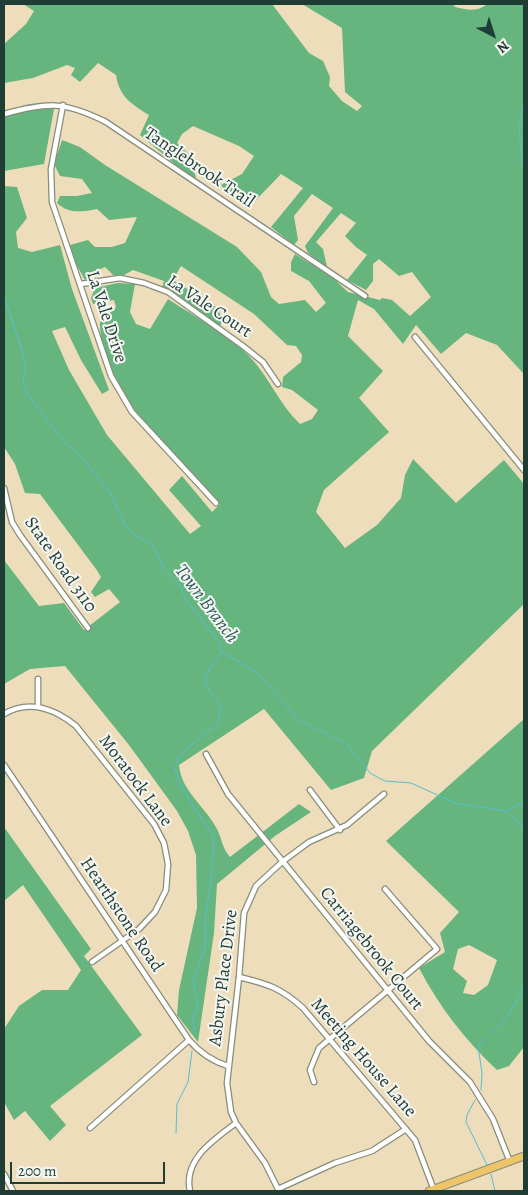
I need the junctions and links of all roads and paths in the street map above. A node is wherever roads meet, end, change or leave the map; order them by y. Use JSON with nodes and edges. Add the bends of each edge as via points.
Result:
{"nodes":[{"id":1,"x":63,"y":105,"type":"junction"},
{"id":2,"x":4,"y":114,"type":"edge"},
{"id":3,"x":81,"y":284,"type":"junction"},
{"id":4,"x":365,"y":296,"type":"dead end"},
{"id":5,"x":414,"y":337,"type":"dead end"},
{"id":6,"x":278,"y":384,"type":"dead end"},
{"id":7,"x":524,"y":470,"type":"edge"},
{"id":8,"x":4,"y":488,"type":"edge"},
{"id":9,"x":216,"y":504,"type":"dead end"},
{"id":10,"x":88,"y":628,"type":"dead end"},
{"id":11,"x":38,"y":679,"type":"dead end"},
{"id":12,"x":38,"y":706,"type":"junction"},
{"id":13,"x":4,"y":714,"type":"edge"},
{"id":14,"x":206,"y":754,"type":"dead end"},
{"id":15,"x":4,"y":765,"type":"edge"},
{"id":16,"x":310,"y":790,"type":"dead end"},
{"id":17,"x":384,"y":794,"type":"dead end"},
{"id":18,"x":340,"y":830,"type":"junction"},
{"id":19,"x":282,"y":862,"type":"junction"},
{"id":20,"x":385,"y":889,"type":"dead end"},
{"id":21,"x":123,"y":942,"type":"junction"},
{"id":22,"x":92,"y":962,"type":"dead end"},
{"id":23,"x":239,"y":977,"type":"junction"},
{"id":24,"x":387,"y":991,"type":"junction"},
{"id":25,"x":329,"y":1039,"type":"junction"},
{"id":26,"x":189,"y":1040,"type":"junction"},
{"id":27,"x":228,"y":1066,"type":"junction"},
{"id":28,"x":314,"y":1082,"type":"dead end"},
{"id":29,"x":236,"y":1123,"type":"junction"},
{"id":30,"x":90,"y":1128,"type":"dead end"},
{"id":31,"x":406,"y":1129,"type":"junction"},
{"id":32,"x":524,"y":1156,"type":"edge"},
{"id":33,"x":510,"y":1162,"type":"junction"},
{"id":34,"x":4,"y":1174,"type":"edge"},
{"id":35,"x":278,"y":1190,"type":"edge"},
{"id":36,"x":432,"y":1190,"type":"edge"},
{"id":37,"x":13,"y":1191,"type":"edge"},
{"id":38,"x":190,"y":1191,"type":"edge"}],
"edges":[{"from":1,"to":2,"type":"street","name":"Tanglebrook Trail","via":[[32,106]]},
{"from":1,"to":3,"type":"street","name":"La Vale Drive","via":[[51,169],[52,202]]},
{"from":1,"to":4,"type":"street","name":"Tanglebrook Trail","via":[[106,122]]},
{"from":3,"to":6,"type":"street","name":"La Vale Court","via":[[120,278],[168,292],[263,362]]},
{"from":3,"to":9,"type":"street","name":"La Vale Drive","via":[[120,396]]},
{"from":5,"to":7,"type":"street"},
{"from":8,"to":10,"type":"street","name":"State Road 3110","via":[[16,528]]},
{"from":11,"to":12,"type":"street"},
{"from":12,"to":13,"type":"street","name":"Moratock Lane"},
{"from":12,"to":21,"type":"street","name":"Moratock Lane","via":[[62,714],[76,726],[154,824],[164,843],[168,864],[166,890],[155,912]]},
{"from":14,"to":19,"type":"street","name":"Carriagebrook Court","via":[[228,794]]},
{"from":15,"to":21,"type":"street","name":"Hearthstone Road"},
{"from":16,"to":18,"type":"street"},
{"from":17,"to":18,"type":"street","name":"Asbury Place Drive"},
{"from":18,"to":19,"type":"street","name":"Asbury Place Drive","via":[[309,842]]},
{"from":19,"to":23,"type":"street","name":"Asbury Place Drive","via":[[249,896],[244,913]]},
{"from":19,"to":24,"type":"street","name":"Carriagebrook Court"},
{"from":20,"to":24,"type":"street","via":[[437,949]]},
{"from":21,"to":22,"type":"street","name":"Moratock Lane"},
{"from":21,"to":26,"type":"street","name":"Hearthstone Road"},
{"from":23,"to":25,"type":"street","name":"Meeting House Lane","via":[[270,985],[291,997]]},
{"from":23,"to":27,"type":"street","name":"Asbury Place Drive"},
{"from":24,"to":25,"type":"street"},
{"from":24,"to":33,"type":"street","name":"Carriagebrook Court","via":[[429,1041],[470,1082],[493,1119]]},
{"from":25,"to":28,"type":"street","via":[[319,1048],[312,1062],[310,1075]]},
{"from":25,"to":31,"type":"street","name":"Meeting House Lane"},
{"from":26,"to":27,"type":"street","name":"Hearthstone Road","via":[[199,1051]]},
{"from":26,"to":30,"type":"street"},
{"from":27,"to":29,"type":"street","name":"Asbury Place Drive","via":[[226,1083]]},
{"from":29,"to":35,"type":"street","name":"Asbury Place Drive","via":[[265,1163]]},
{"from":29,"to":38,"type":"street","via":[[198,1154]]},
{"from":31,"to":35,"type":"street","via":[[372,1151],[336,1162]]},
{"from":31,"to":36,"type":"street","name":"Meeting House Lane","via":[[420,1150]]},
{"from":32,"to":33,"type":"main road"},
{"from":33,"to":36,"type":"main road"},
{"from":34,"to":37,"type":"street"}]}
